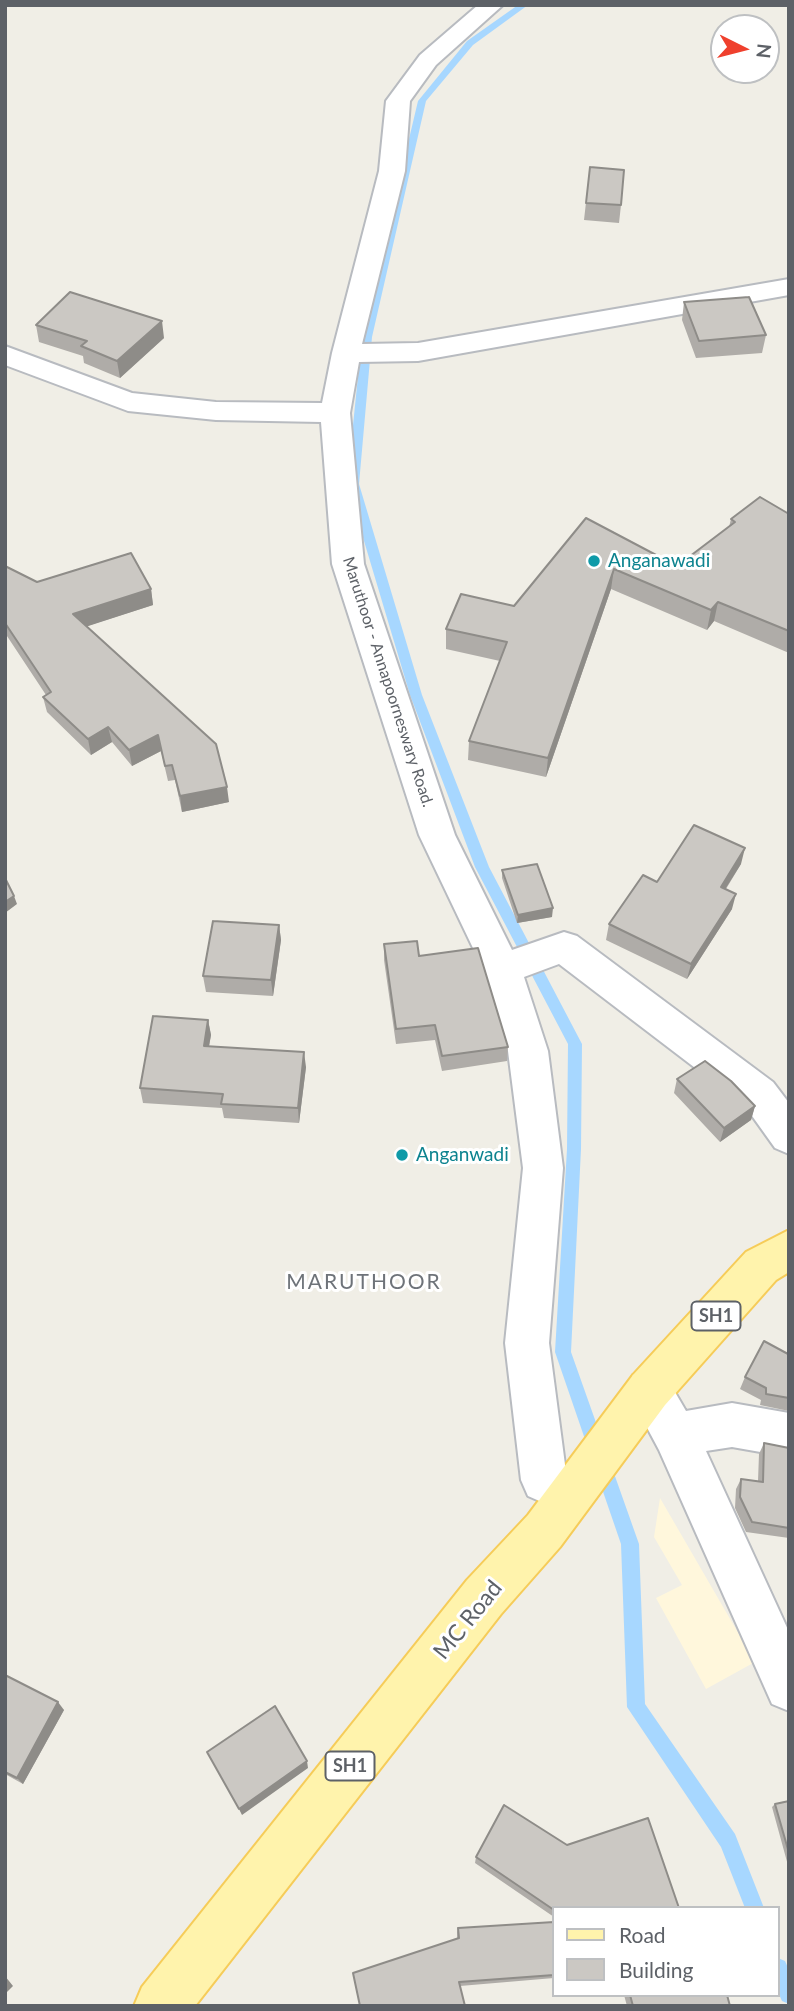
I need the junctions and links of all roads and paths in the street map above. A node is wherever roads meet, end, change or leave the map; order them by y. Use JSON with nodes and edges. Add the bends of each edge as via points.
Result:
{"nodes":[{"id":1,"x":492,"y":5,"type":"edge"},
{"id":2,"x":789,"y":287,"type":"edge"},
{"id":3,"x":346,"y":353,"type":"junction"},
{"id":4,"x":5,"y":355,"type":"edge"},
{"id":5,"x":335,"y":413,"type":"junction"},
{"id":6,"x":502,"y":969,"type":"junction"},
{"id":7,"x":789,"y":1136,"type":"edge"},
{"id":8,"x":789,"y":1249,"type":"edge"},
{"id":9,"x":649,"y":1390,"type":"junction"},
{"id":10,"x":675,"y":1434,"type":"junction"},
{"id":11,"x":789,"y":1435,"type":"edge"},
{"id":12,"x":544,"y":1480,"type":"dead end"},
{"id":13,"x":789,"y":1687,"type":"edge"},
{"id":14,"x":161,"y":2006,"type":"edge"}],
"edges":[{"from":1,"to":3,"type":"street","name":"Maruthoor - Annapoorneswary Road.","via":[[428,60],[398,101],[392,171]]},
{"from":2,"to":3,"type":"street","via":[[418,352]]},
{"from":3,"to":5,"type":"street","name":"Maruthoor - Annapoorneswary Road."},
{"from":4,"to":5,"type":"street","via":[[128,402],[216,411]]},
{"from":5,"to":6,"type":"street","name":"Maruthoor - Annapoorneswary Road.","via":[[348,564],[437,835]]},
{"from":6,"to":7,"type":"street","via":[[564,947],[758,1094]]},
{"from":6,"to":12,"type":"street","name":"Maruthoor - Annapoorneswary Road.","via":[[528,1051],[543,1168],[527,1343]]},
{"from":8,"to":9,"type":"main road","name":"MC Road","number":"SH1","via":[[761,1266]]},
{"from":9,"to":10,"type":"street"},
{"from":9,"to":14,"type":"main road","name":"MC Road","number":"SH1","via":[[544,1531],[484,1597]]},
{"from":10,"to":11,"type":"street","via":[[732,1425]]},
{"from":10,"to":13,"type":"street"}]}
